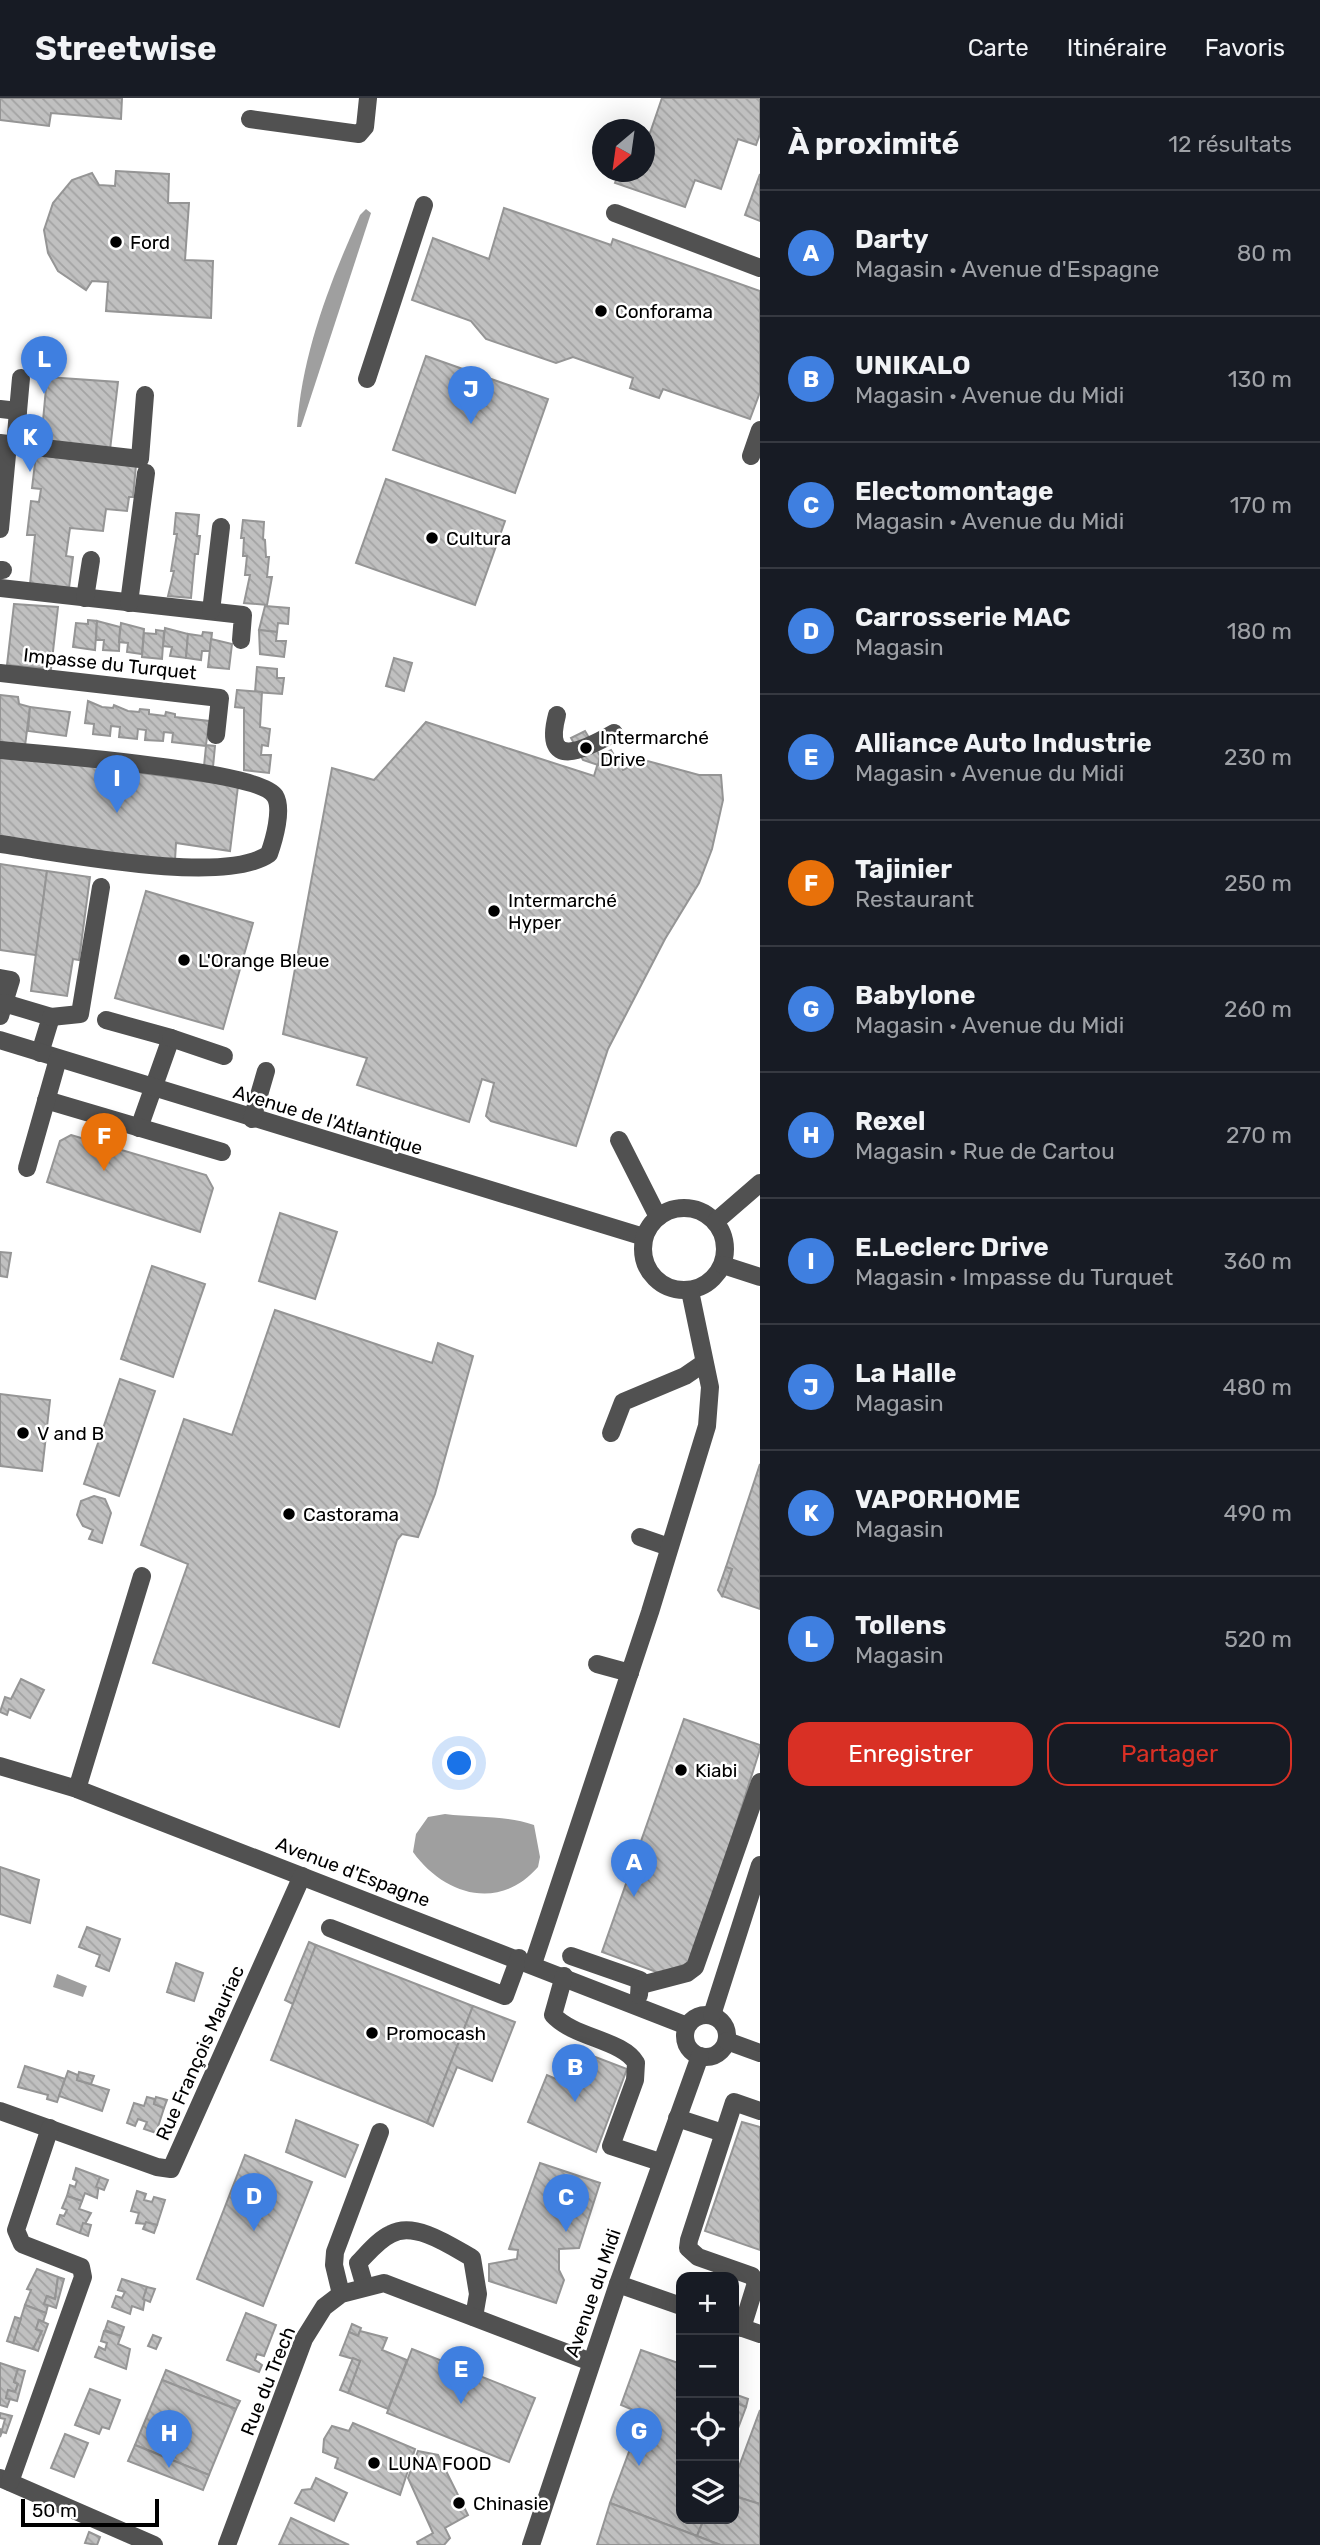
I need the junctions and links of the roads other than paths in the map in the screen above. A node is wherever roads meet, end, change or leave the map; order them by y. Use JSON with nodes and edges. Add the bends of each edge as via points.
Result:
{"nodes":[{"id":1,"x":368,"y":98,"type":"edge"},
{"id":2,"x":250,"y":119,"type":"dead end"},
{"id":3,"x":424,"y":205,"type":"dead end"},
{"id":4,"x":615,"y":213,"type":"dead end"},
{"id":5,"x":760,"y":268,"type":"edge"},
{"id":6,"x":21,"y":378,"type":"dead end"},
{"id":7,"x":367,"y":379,"type":"dead end"},
{"id":8,"x":145,"y":395,"type":"dead end"},
{"id":9,"x":9,"y":410,"type":"edge"},
{"id":10,"x":760,"y":430,"type":"edge"},
{"id":11,"x":8,"y":444,"type":"edge"},
{"id":12,"x":751,"y":456,"type":"dead end"},
{"id":13,"x":146,"y":474,"type":"dead end"},
{"id":14,"x":221,"y":527,"type":"dead end"},
{"id":15,"x":0,"y":529,"type":"edge"},
{"id":16,"x":90,"y":560,"type":"dead end"},
{"id":17,"x":1,"y":576,"type":"edge"},
{"id":18,"x":85,"y":598,"type":"junction"},
{"id":19,"x":129,"y":603,"type":"junction"},
{"id":20,"x":211,"y":611,"type":"junction"},
{"id":21,"x":241,"y":640,"type":"dead end"},
{"id":22,"x":0,"y":673,"type":"edge"},
{"id":23,"x":557,"y":716,"type":"dead end"},
{"id":24,"x":614,"y":733,"type":"dead end"},
{"id":25,"x":216,"y":735,"type":"dead end"},
{"id":26,"x":0,"y":750,"type":"edge"},
{"id":27,"x":0,"y":844,"type":"edge"},
{"id":28,"x":100,"y":887,"type":"dead end"},
{"id":29,"x":0,"y":978,"type":"edge"},
{"id":30,"x":2,"y":1010,"type":"edge"},
{"id":31,"x":51,"y":1017,"type":"junction"},
{"id":32,"x":106,"y":1020,"type":"dead end"},
{"id":33,"x":171,"y":1038,"type":"junction"},
{"id":34,"x":0,"y":1040,"type":"edge"},
{"id":35,"x":40,"y":1053,"type":"junction"},
{"id":36,"x":224,"y":1056,"type":"dead end"},
{"id":37,"x":58,"y":1059,"type":"junction"},
{"id":38,"x":267,"y":1071,"type":"dead end"},
{"id":39,"x":152,"y":1088,"type":"junction"},
{"id":40,"x":47,"y":1100,"type":"junction"},
{"id":41,"x":252,"y":1119,"type":"junction"},
{"id":42,"x":139,"y":1128,"type":"junction"},
{"id":43,"x":620,"y":1140,"type":"dead end"},
{"id":44,"x":222,"y":1152,"type":"dead end"},
{"id":45,"x":27,"y":1168,"type":"dead end"},
{"id":46,"x":760,"y":1183,"type":"edge"},
{"id":47,"x":658,"y":1217,"type":"junction"},
{"id":48,"x":715,"y":1222,"type":"junction"},
{"id":49,"x":644,"y":1237,"type":"junction"},
{"id":50,"x":723,"y":1265,"type":"junction"},
{"id":51,"x":760,"y":1276,"type":"edge"},
{"id":52,"x":690,"y":1291,"type":"junction"},
{"id":53,"x":704,"y":1363,"type":"junction"},
{"id":54,"x":611,"y":1433,"type":"dead end"},
{"id":55,"x":640,"y":1537,"type":"dead end"},
{"id":56,"x":669,"y":1547,"type":"junction"},
{"id":57,"x":142,"y":1576,"type":"dead end"},
{"id":58,"x":597,"y":1664,"type":"dead end"},
{"id":59,"x":630,"y":1673,"type":"junction"},
{"id":60,"x":0,"y":1766,"type":"edge"},
{"id":61,"x":760,"y":1782,"type":"edge"},
{"id":62,"x":77,"y":1789,"type":"junction"},
{"id":63,"x":760,"y":1865,"type":"edge"},
{"id":64,"x":302,"y":1876,"type":"junction"},
{"id":65,"x":330,"y":1928,"type":"dead end"},
{"id":66,"x":571,"y":1956,"type":"dead end"},
{"id":67,"x":526,"y":1961,"type":"junction"},
{"id":68,"x":564,"y":1976,"type":"junction"},
{"id":69,"x":641,"y":1985,"type":"junction"},
{"id":70,"x":638,"y":2006,"type":"junction"},
{"id":71,"x":712,"y":2015,"type":"junction"},
{"id":72,"x":687,"y":2026,"type":"junction"},
{"id":73,"x":727,"y":2041,"type":"junction"},
{"id":74,"x":760,"y":2053,"type":"edge"},
{"id":75,"x":700,"y":2056,"type":"junction"},
{"id":76,"x":0,"y":2111,"type":"edge"},
{"id":77,"x":760,"y":2111,"type":"edge"},
{"id":78,"x":677,"y":2118,"type":"junction"},
{"id":79,"x":50,"y":2128,"type":"junction"},
{"id":80,"x":380,"y":2132,"type":"dead end"},
{"id":81,"x":723,"y":2133,"type":"junction"},
{"id":82,"x":660,"y":2162,"type":"junction"},
{"id":83,"x":618,"y":2284,"type":"junction"},
{"id":84,"x":365,"y":2287,"type":"junction"},
{"id":85,"x":341,"y":2294,"type":"junction"},
{"id":86,"x":676,"y":2304,"type":"edge"},
{"id":87,"x":474,"y":2317,"type":"junction"},
{"id":88,"x":739,"y":2325,"type":"edge"},
{"id":89,"x":739,"y":2327,"type":"edge"},
{"id":90,"x":760,"y":2334,"type":"edge"},
{"id":91,"x":591,"y":2362,"type":"junction"},
{"id":92,"x":5,"y":2480,"type":"edge"},
{"id":93,"x":154,"y":2545,"type":"edge"},
{"id":94,"x":227,"y":2545,"type":"edge"},
{"id":95,"x":531,"y":2545,"type":"edge"}],
"edges":[{"from":1,"to":2,"type":"street","via":[[365,127],[359,134]]},
{"from":3,"to":7,"type":"street"},
{"from":4,"to":5,"type":"street"},
{"from":6,"to":9,"type":"street"},
{"from":8,"to":11,"type":"street","via":[[140,459]]},
{"from":9,"to":11,"type":"street"},
{"from":10,"to":12,"type":"street"},
{"from":11,"to":15,"type":"street"},
{"from":13,"to":19,"type":"street"},
{"from":14,"to":20,"type":"street"},
{"from":16,"to":18,"type":"street"},
{"from":17,"to":18,"type":"street"},
{"from":18,"to":19,"type":"street"},
{"from":19,"to":20,"type":"street"},
{"from":20,"to":21,"type":"street","via":[[243,615]]},
{"from":22,"to":25,"type":"street","name":"Impasse du Turquet","via":[[220,698]]},
{"from":23,"to":24,"type":"street","via":[[553,743],[562,751],[571,753]]},
{"from":26,"to":27,"type":"street","via":[[218,775],[261,786],[274,795],[277,805],[269,854],[224,868],[159,865]]},
{"from":28,"to":31,"type":"street","via":[[80,1014]]},
{"from":29,"to":30,"type":"street","via":[[11,980]]},
{"from":30,"to":31,"type":"street"},
{"from":31,"to":35,"type":"street"},
{"from":32,"to":33,"type":"street"},
{"from":33,"to":36,"type":"street"},
{"from":33,"to":39,"type":"street"},
{"from":34,"to":35,"type":"street","name":"Avenue de l'Atlantique"},
{"from":35,"to":37,"type":"street","name":"Avenue de l'Atlantique"},
{"from":37,"to":39,"type":"street","name":"Avenue de l'Atlantique"},
{"from":37,"to":40,"type":"street"},
{"from":38,"to":41,"type":"street"},
{"from":39,"to":41,"type":"street","name":"Avenue de l'Atlantique"},
{"from":39,"to":42,"type":"street"},
{"from":40,"to":42,"type":"street"},
{"from":40,"to":45,"type":"street"},
{"from":41,"to":49,"type":"street","name":"Avenue de l'Atlantique"},
{"from":42,"to":44,"type":"street"},
{"from":43,"to":47,"type":"street"},
{"from":46,"to":48,"type":"street"},
{"from":47,"to":48,"type":"street","via":[[669,1210],[694,1209]]},
{"from":47,"to":49,"type":"street"},
{"from":48,"to":50,"type":"street","via":[[725,1242]]},
{"from":49,"to":52,"type":"street","via":[[645,1265],[653,1277],[663,1286]]},
{"from":50,"to":51,"type":"street"},
{"from":50,"to":52,"type":"street","via":[[710,1282]]},
{"from":52,"to":53,"type":"street"},
{"from":53,"to":54,"type":"street","via":[[623,1402]]},
{"from":53,"to":56,"type":"street","via":[[710,1409]]},
{"from":55,"to":56,"type":"street"},
{"from":56,"to":59,"type":"street"},
{"from":57,"to":62,"type":"street"},
{"from":58,"to":59,"type":"street"},
{"from":59,"to":67,"type":"street"},
{"from":60,"to":62,"type":"street","name":"Avenue d'Espagne"},
{"from":61,"to":69,"type":"street","via":[[695,1966],[687,1973]]},
{"from":62,"to":64,"type":"street","name":"Avenue d'Espagne"},
{"from":63,"to":71,"type":"street"},
{"from":64,"to":67,"type":"street","name":"Avenue d'Espagne"},
{"from":64,"to":79,"type":"street","name":"Rue François Mauriac","via":[[171,2169]]},
{"from":65,"to":67,"type":"street","via":[[505,1996]]},
{"from":66,"to":69,"type":"street","via":[[640,1980]]},
{"from":67,"to":68,"type":"street","name":"Avenue d'Espagne"},
{"from":68,"to":70,"type":"street","name":"Avenue d'Espagne"},
{"from":68,"to":82,"type":"street","via":[[553,2015],[570,2028],[626,2052],[636,2063],[635,2080],[611,2146]]},
{"from":69,"to":70,"type":"street"},
{"from":70,"to":72,"type":"street","name":"Avenue d'Espagne"},
{"from":71,"to":72,"type":"street","via":[[698,2016]]},
{"from":71,"to":73,"type":"street","via":[[726,2028]]},
{"from":72,"to":75,"type":"street","via":[[687,2044]]},
{"from":73,"to":74,"type":"street"},
{"from":73,"to":75,"type":"street","via":[[714,2056]]},
{"from":75,"to":78,"type":"street","name":"Avenue du Midi"},
{"from":76,"to":79,"type":"street","name":"Rue François Mauriac"},
{"from":77,"to":81,"type":"street","via":[[734,2102]]},
{"from":78,"to":81,"type":"street"},
{"from":78,"to":82,"type":"street","name":"Avenue du Midi"},
{"from":79,"to":92,"type":"street","via":[[16,2237],[22,2244],[81,2267],[83,2277]]},
{"from":80,"to":85,"type":"street","via":[[335,2252]]},
{"from":81,"to":88,"type":"street","via":[[688,2248],[698,2257],[752,2276],[756,2283]]},
{"from":82,"to":83,"type":"street","name":"Avenue du Midi"},
{"from":83,"to":86,"type":"street"},
{"from":83,"to":91,"type":"street","name":"Avenue du Midi"},
{"from":84,"to":85,"type":"street","name":"Rue du Trech"},
{"from":84,"to":87,"type":"street","name":"Rue du Trech","via":[[384,2283]]},
{"from":84,"to":87,"type":"street","via":[[358,2263],[392,2233],[408,2231],[438,2239],[472,2258],[478,2294]]},
{"from":85,"to":94,"type":"street","name":"Rue du Trech","via":[[324,2308],[304,2339]]},
{"from":87,"to":91,"type":"street","name":"Rue du Trech"},
{"from":89,"to":90,"type":"street"},
{"from":91,"to":95,"type":"street","name":"Avenue du Midi"},
{"from":92,"to":93,"type":"street"}]}
